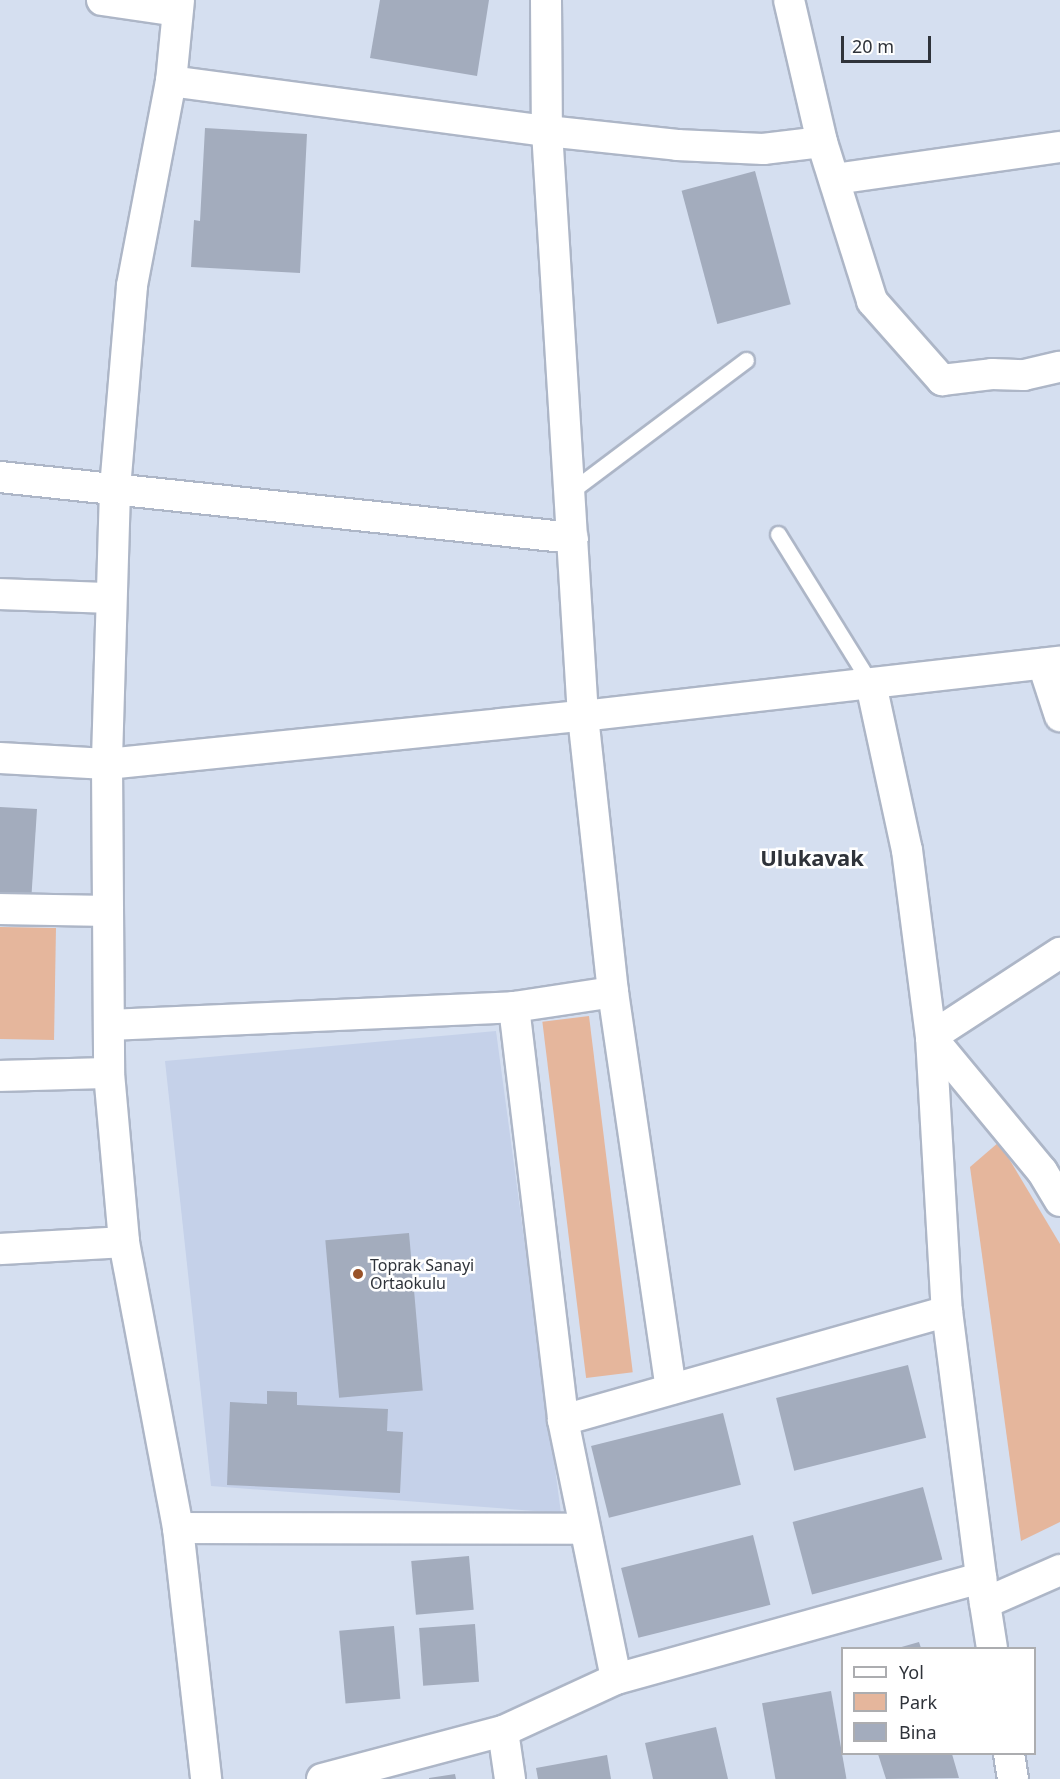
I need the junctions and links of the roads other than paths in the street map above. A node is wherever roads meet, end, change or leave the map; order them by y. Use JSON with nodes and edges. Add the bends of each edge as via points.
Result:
{"nodes":[{"id":1,"x":102,"y":0,"type":"edge"},
{"id":2,"x":546,"y":0,"type":"edge"},
{"id":3,"x":789,"y":0,"type":"edge"},
{"id":4,"x":178,"y":6,"type":"edge"},
{"id":5,"x":171,"y":81,"type":"junction"},
{"id":6,"x":547,"y":131,"type":"junction"},
{"id":7,"x":822,"y":142,"type":"junction"},
{"id":8,"x":1060,"y":147,"type":"edge"},
{"id":9,"x":835,"y":179,"type":"junction"},
{"id":10,"x":746,"y":360,"type":"dead end"},
{"id":11,"x":1060,"y":367,"type":"edge"},
{"id":12,"x":0,"y":477,"type":"edge"},
{"id":13,"x":115,"y":490,"type":"junction"},
{"id":14,"x":570,"y":492,"type":"junction"},
{"id":15,"x":778,"y":534,"type":"dead end"},
{"id":16,"x":573,"y":538,"type":"junction"},
{"id":17,"x":0,"y":594,"type":"edge"},
{"id":18,"x":111,"y":598,"type":"junction"},
{"id":19,"x":1051,"y":663,"type":"edge"},
{"id":20,"x":871,"y":684,"type":"junction"},
{"id":21,"x":583,"y":716,"type":"junction"},
{"id":22,"x":1060,"y":716,"type":"edge"},
{"id":23,"x":0,"y":758,"type":"edge"},
{"id":24,"x":107,"y":765,"type":"junction"},
{"id":25,"x":0,"y":909,"type":"edge"},
{"id":26,"x":108,"y":911,"type":"junction"},
{"id":27,"x":1060,"y":953,"type":"edge"},
{"id":28,"x":613,"y":992,"type":"junction"},
{"id":29,"x":514,"y":1007,"type":"junction"},
{"id":30,"x":109,"y":1025,"type":"junction"},
{"id":31,"x":931,"y":1037,"type":"junction"},
{"id":32,"x":109,"y":1073,"type":"junction"},
{"id":33,"x":0,"y":1076,"type":"edge"},
{"id":34,"x":1060,"y":1201,"type":"edge"},
{"id":35,"x":124,"y":1242,"type":"junction"},
{"id":36,"x":0,"y":1249,"type":"edge"},
{"id":37,"x":947,"y":1311,"type":"junction"},
{"id":38,"x":671,"y":1389,"type":"junction"},
{"id":39,"x":563,"y":1420,"type":"junction"},
{"id":40,"x":178,"y":1527,"type":"junction"},
{"id":41,"x":583,"y":1530,"type":"junction"},
{"id":42,"x":1060,"y":1570,"type":"edge"},
{"id":43,"x":983,"y":1590,"type":"junction"},
{"id":44,"x":992,"y":1647,"type":"edge"},
{"id":45,"x":616,"y":1679,"type":"junction"},
{"id":46,"x":503,"y":1731,"type":"junction"},
{"id":47,"x":1009,"y":1755,"type":"edge"},
{"id":48,"x":206,"y":1779,"type":"edge"},
{"id":49,"x":322,"y":1779,"type":"edge"},
{"id":50,"x":510,"y":1779,"type":"edge"},
{"id":51,"x":1013,"y":1779,"type":"edge"}],
"edges":[{"from":1,"to":4,"type":"street"},
{"from":2,"to":6,"type":"street"},
{"from":3,"to":7,"type":"street"},
{"from":4,"to":5,"type":"street"},
{"from":5,"to":6,"type":"street"},
{"from":5,"to":13,"type":"street","via":[[132,286]]},
{"from":6,"to":7,"type":"street","via":[[699,146],[763,148]]},
{"from":6,"to":14,"type":"street"},
{"from":7,"to":9,"type":"street"},
{"from":8,"to":9,"type":"street"},
{"from":9,"to":11,"type":"street","via":[[872,301],[942,380],[1024,375]]},
{"from":10,"to":14,"type":"lane"},
{"from":12,"to":13,"type":"street"},
{"from":13,"to":16,"type":"street"},
{"from":13,"to":18,"type":"street"},
{"from":14,"to":16,"type":"street"},
{"from":15,"to":20,"type":"lane"},
{"from":16,"to":21,"type":"street"},
{"from":17,"to":18,"type":"street"},
{"from":18,"to":24,"type":"street"},
{"from":19,"to":20,"type":"street"},
{"from":19,"to":22,"type":"street"},
{"from":20,"to":21,"type":"street"},
{"from":20,"to":31,"type":"street","via":[[907,850]]},
{"from":21,"to":24,"type":"street"},
{"from":21,"to":28,"type":"street"},
{"from":23,"to":24,"type":"street"},
{"from":24,"to":26,"type":"street"},
{"from":25,"to":26,"type":"street"},
{"from":26,"to":30,"type":"street"},
{"from":27,"to":31,"type":"street"},
{"from":28,"to":29,"type":"street"},
{"from":28,"to":38,"type":"street"},
{"from":29,"to":30,"type":"street"},
{"from":29,"to":39,"type":"street"},
{"from":30,"to":32,"type":"street"},
{"from":31,"to":34,"type":"street","via":[[1042,1171]]},
{"from":31,"to":37,"type":"street"},
{"from":32,"to":33,"type":"street"},
{"from":32,"to":35,"type":"street"},
{"from":35,"to":36,"type":"street"},
{"from":35,"to":40,"type":"street"},
{"from":37,"to":38,"type":"street"},
{"from":37,"to":43,"type":"street"},
{"from":38,"to":39,"type":"street"},
{"from":39,"to":41,"type":"street"},
{"from":40,"to":41,"type":"street"},
{"from":40,"to":48,"type":"street"},
{"from":41,"to":45,"type":"street"},
{"from":42,"to":43,"type":"street"},
{"from":43,"to":44,"type":"street"},
{"from":43,"to":45,"type":"street"},
{"from":45,"to":46,"type":"street"},
{"from":46,"to":49,"type":"street"},
{"from":46,"to":50,"type":"street"},
{"from":47,"to":51,"type":"street"}]}
